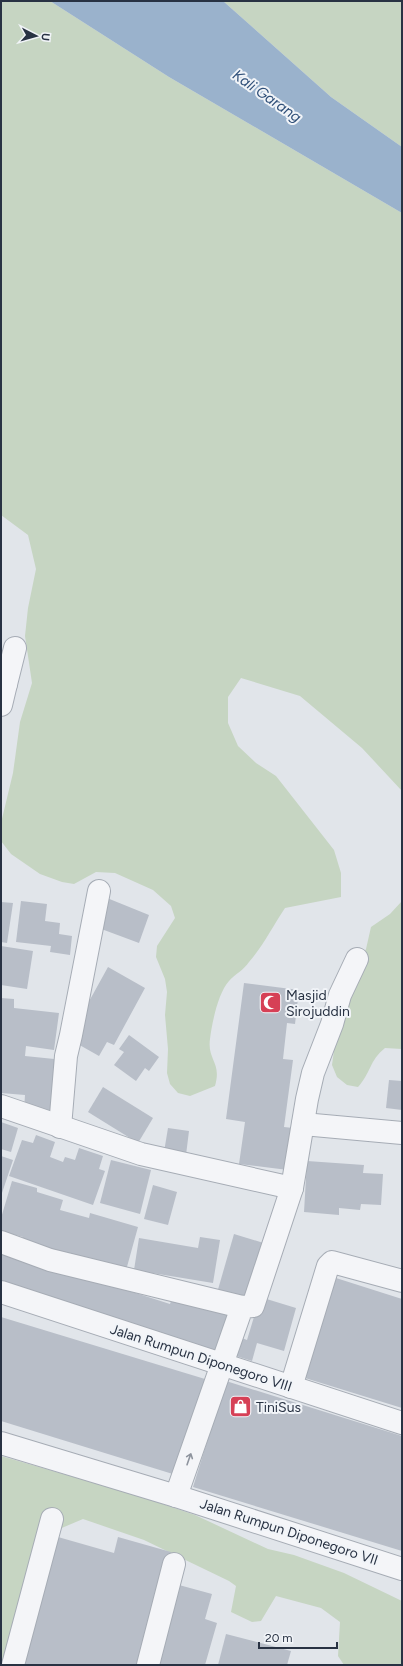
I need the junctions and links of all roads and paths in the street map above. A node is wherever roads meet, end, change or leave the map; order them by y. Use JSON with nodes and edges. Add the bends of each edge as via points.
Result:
{"nodes":[{"id":1,"x":15,"y":648,"type":"dead end"},
{"id":2,"x":3,"y":690,"type":"edge"},
{"id":3,"x":99,"y":891,"type":"dead end"},
{"id":4,"x":357,"y":959,"type":"dead end"},
{"id":5,"x":1,"y":1106,"type":"edge"},
{"id":6,"x":303,"y":1124,"type":"junction"},
{"id":7,"x":60,"y":1127,"type":"junction"},
{"id":8,"x":402,"y":1133,"type":"edge"},
{"id":9,"x":292,"y":1188,"type":"junction"},
{"id":10,"x":1,"y":1242,"type":"edge"},
{"id":11,"x":402,"y":1281,"type":"edge"},
{"id":12,"x":1,"y":1292,"type":"edge"},
{"id":13,"x":242,"y":1307,"type":"junction"},
{"id":14,"x":221,"y":1365,"type":"junction"},
{"id":15,"x":291,"y":1387,"type":"junction"},
{"id":16,"x":402,"y":1423,"type":"edge"},
{"id":17,"x":1,"y":1442,"type":"edge"},
{"id":18,"x":176,"y":1496,"type":"junction"},
{"id":19,"x":52,"y":1519,"type":"dead end"},
{"id":20,"x":174,"y":1564,"type":"dead end"},
{"id":21,"x":402,"y":1569,"type":"edge"},
{"id":22,"x":13,"y":1665,"type":"edge"},
{"id":23,"x":148,"y":1665,"type":"edge"}],
"edges":[{"from":1,"to":2,"type":"street"},
{"from":3,"to":7,"type":"street","via":[[66,1056]]},
{"from":4,"to":6,"type":"street","via":[[340,995],[313,1073]]},
{"from":5,"to":7,"type":"street"},
{"from":6,"to":8,"type":"street"},
{"from":6,"to":9,"type":"street"},
{"from":7,"to":9,"type":"street","via":[[141,1154]]},
{"from":9,"to":13,"type":"street","via":[[253,1306]]},
{"from":10,"to":13,"type":"street","via":[[50,1260]]},
{"from":11,"to":15,"type":"street","via":[[332,1262],[328,1266]]},
{"from":12,"to":14,"type":"street","name":"Jalan Rumpun Diponegoro VIII"},
{"from":13,"to":14,"type":"street"},
{"from":14,"to":15,"type":"street","name":"Jalan Rumpun Diponegoro VIII"},
{"from":18,"to":14,"type":"street","one_way":true},
{"from":15,"to":16,"type":"street","name":"Jalan Rumpun Diponegoro VIII"},
{"from":17,"to":18,"type":"street","name":"Jalan Rumpun Diponegoro VII"},
{"from":18,"to":21,"type":"street","name":"Jalan Rumpun Diponegoro VII"},
{"from":19,"to":22,"type":"street"},
{"from":20,"to":23,"type":"street"}]}
